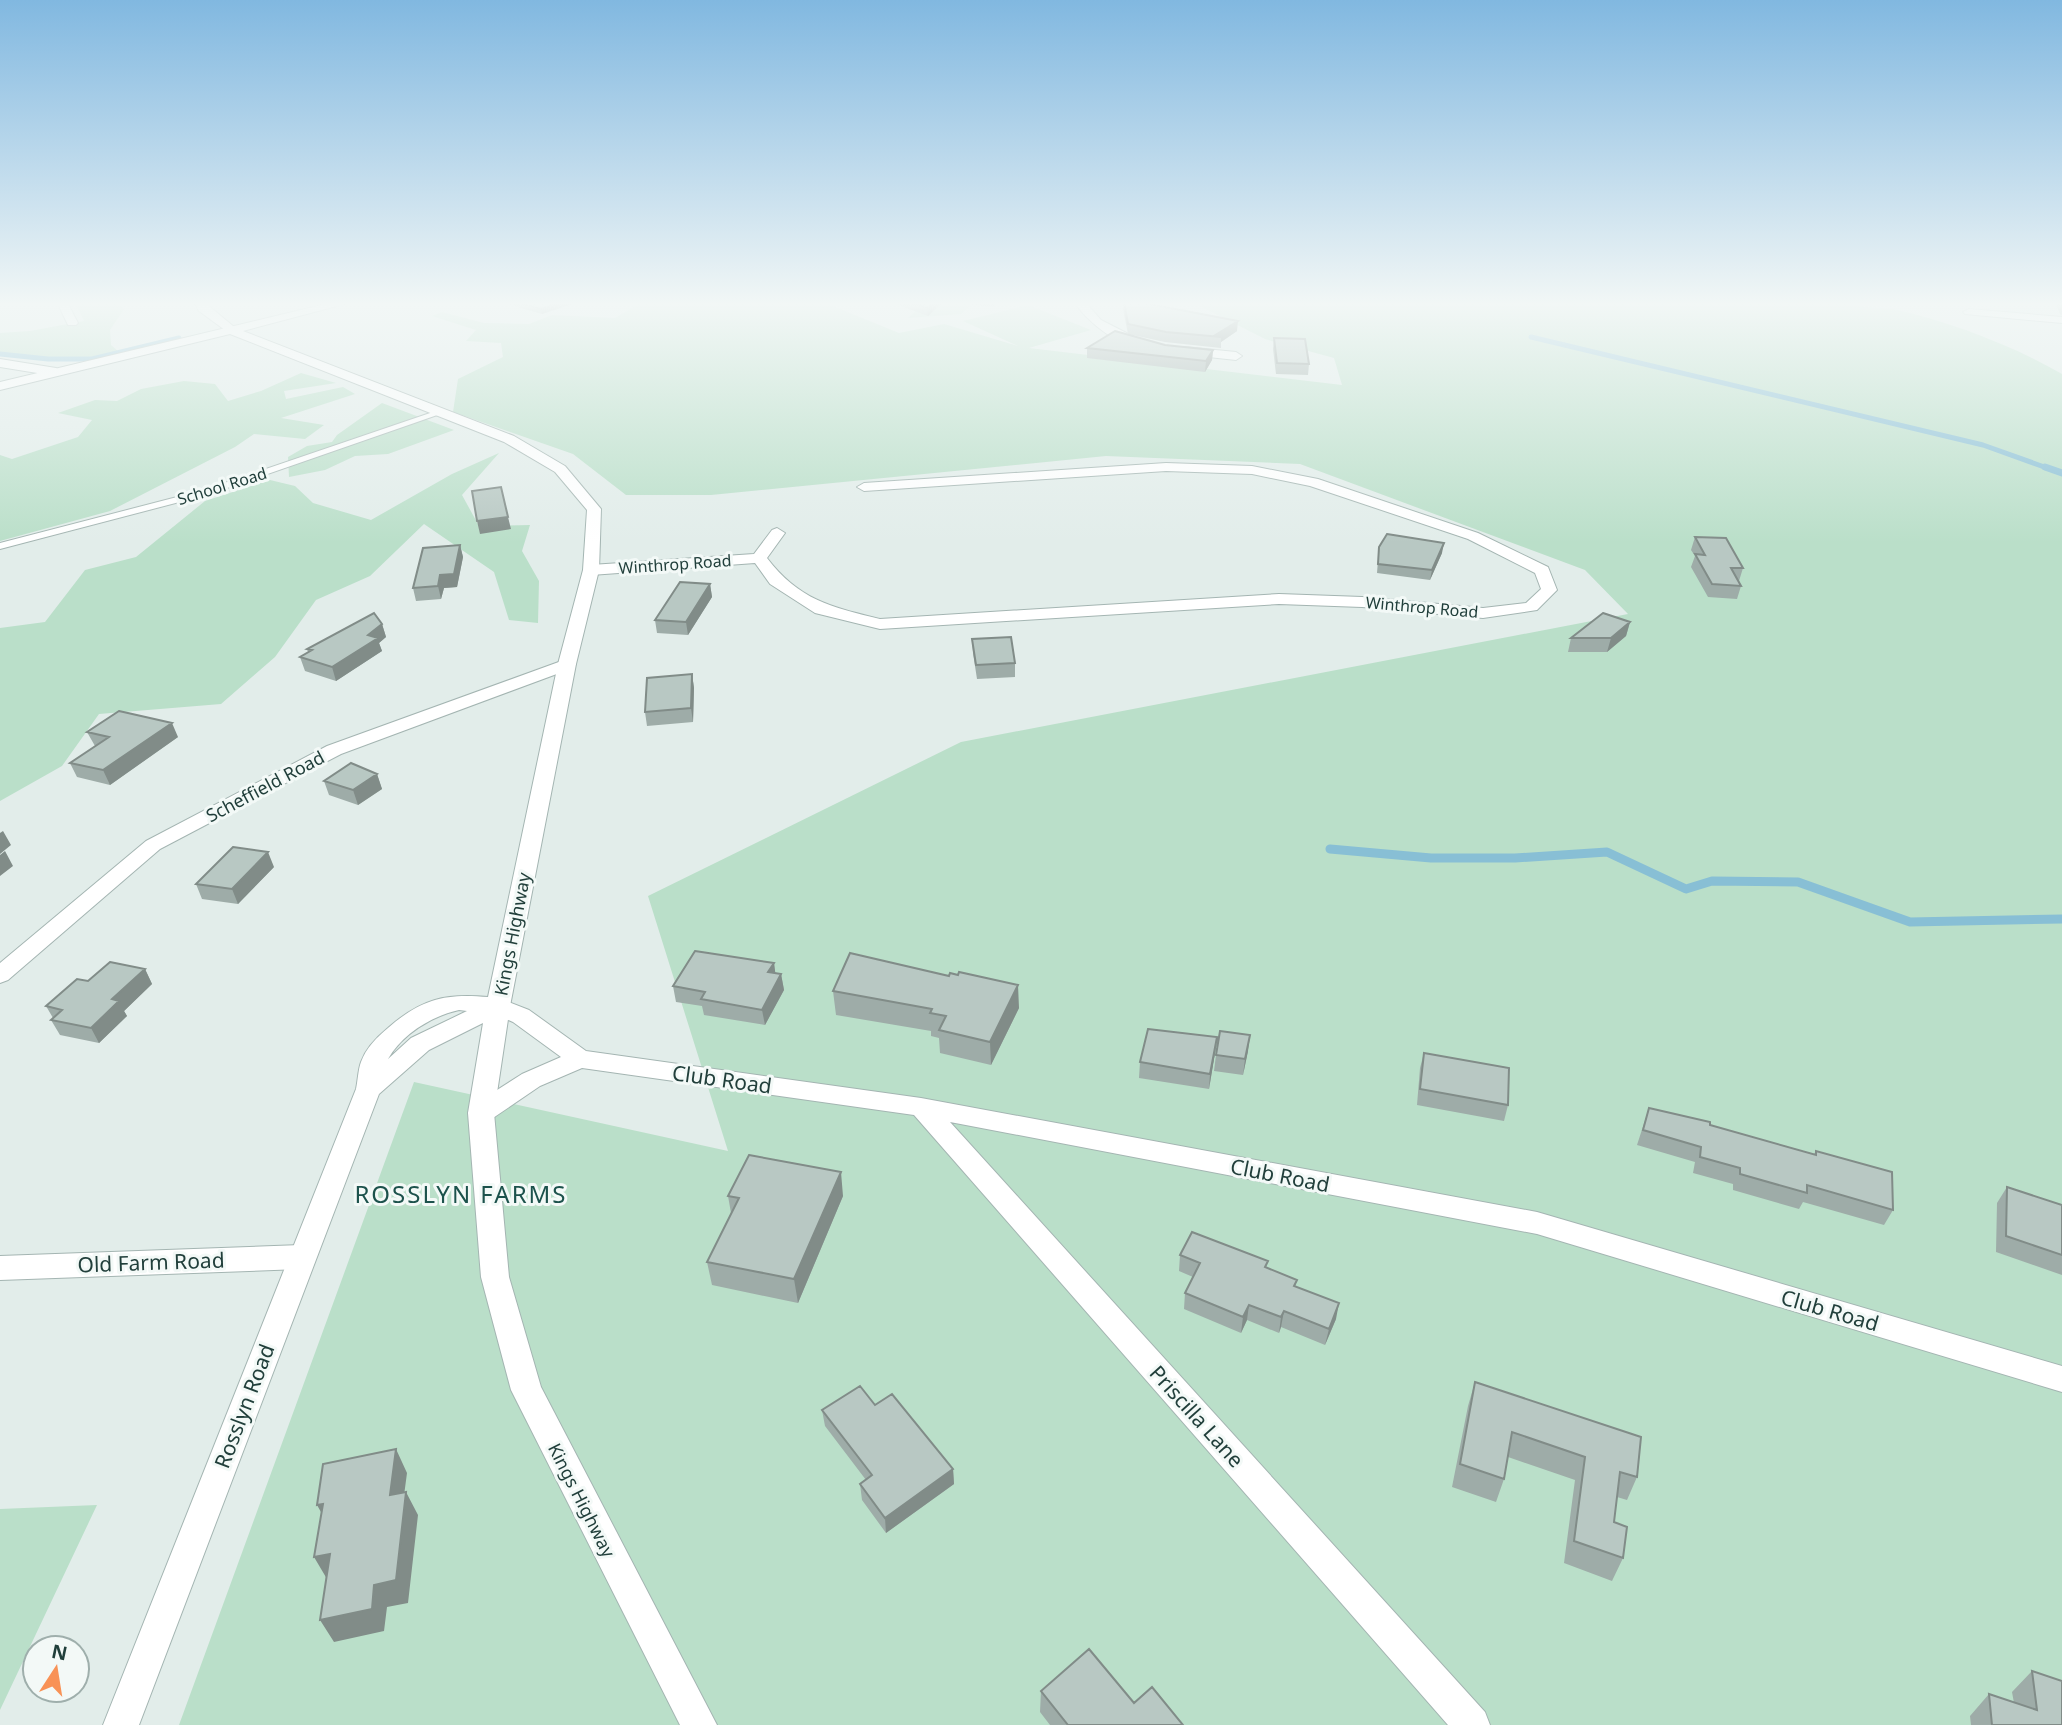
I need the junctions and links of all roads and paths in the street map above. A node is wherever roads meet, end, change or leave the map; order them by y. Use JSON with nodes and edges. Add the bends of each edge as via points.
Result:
{"nodes":[{"id":1,"x":362,"y":382,"type":"edge"},
{"id":2,"x":439,"y":413,"type":"junction"},
{"id":3,"x":864,"y":487,"type":"dead end"},
{"id":4,"x":777,"y":533,"type":"dead end"},
{"id":5,"x":0,"y":546,"type":"edge"},
{"id":6,"x":759,"y":558,"type":"junction"},
{"id":7,"x":591,"y":570,"type":"junction"},
{"id":8,"x":567,"y":664,"type":"junction"},
{"id":9,"x":0,"y":975,"type":"edge"},
{"id":10,"x":498,"y":1006,"type":"junction"},
{"id":11,"x":580,"y":1059,"type":"junction"},
{"id":12,"x":921,"y":1107,"type":"junction"},
{"id":13,"x":481,"y":1113,"type":"junction"},
{"id":14,"x":302,"y":1257,"type":"junction"},
{"id":15,"x":0,"y":1268,"type":"edge"},
{"id":16,"x":2062,"y":1379,"type":"edge"},
{"id":17,"x":121,"y":1725,"type":"edge"},
{"id":18,"x":699,"y":1725,"type":"edge"},
{"id":19,"x":1472,"y":1725,"type":"edge"}],
"edges":[{"from":1,"to":2,"type":"street","name":"Kings Highway"},
{"from":2,"to":5,"type":"lane","name":"School Road","via":[[207,492]]},
{"from":2,"to":7,"type":"street","name":"Kings Highway","via":[[509,439],[560,469],[594,509]]},
{"from":3,"to":6,"type":"street","name":"Winthrop Road","via":[[1166,467],[1252,470],[1313,482],[1473,537],[1542,570],[1549,590],[1531,607],[1483,613],[1279,600],[880,624],[821,610],[776,581]]},
{"from":4,"to":6,"type":"street"},
{"from":6,"to":7,"type":"street","name":"Winthrop Road"},
{"from":7,"to":8,"type":"street","name":"Kings Highway"},
{"from":8,"to":9,"type":"street","name":"Scheffield Road","via":[[334,750],[153,845]]},
{"from":8,"to":10,"type":"street","name":"Kings Highway"},
{"from":10,"to":11,"type":"street","name":"Club Road","via":[[522,1016]]},
{"from":10,"to":13,"type":"street","name":"Kings Highway"},
{"from":10,"to":14,"type":"street","name":"Rosslyn Road","via":[[420,1044],[369,1089]]},
{"from":11,"to":12,"type":"street","name":"Club Road"},
{"from":11,"to":13,"type":"street","via":[[531,1080]]},
{"from":12,"to":16,"type":"street","name":"Club Road","via":[[1537,1223]]},
{"from":12,"to":19,"type":"street","name":"Priscilla Lane"},
{"from":13,"to":18,"type":"street","name":"Kings Highway","via":[[495,1277],[526,1390]]},
{"from":14,"to":15,"type":"street","name":"Old Farm Road"},
{"from":14,"to":17,"type":"street","name":"Rosslyn Road"}]}
